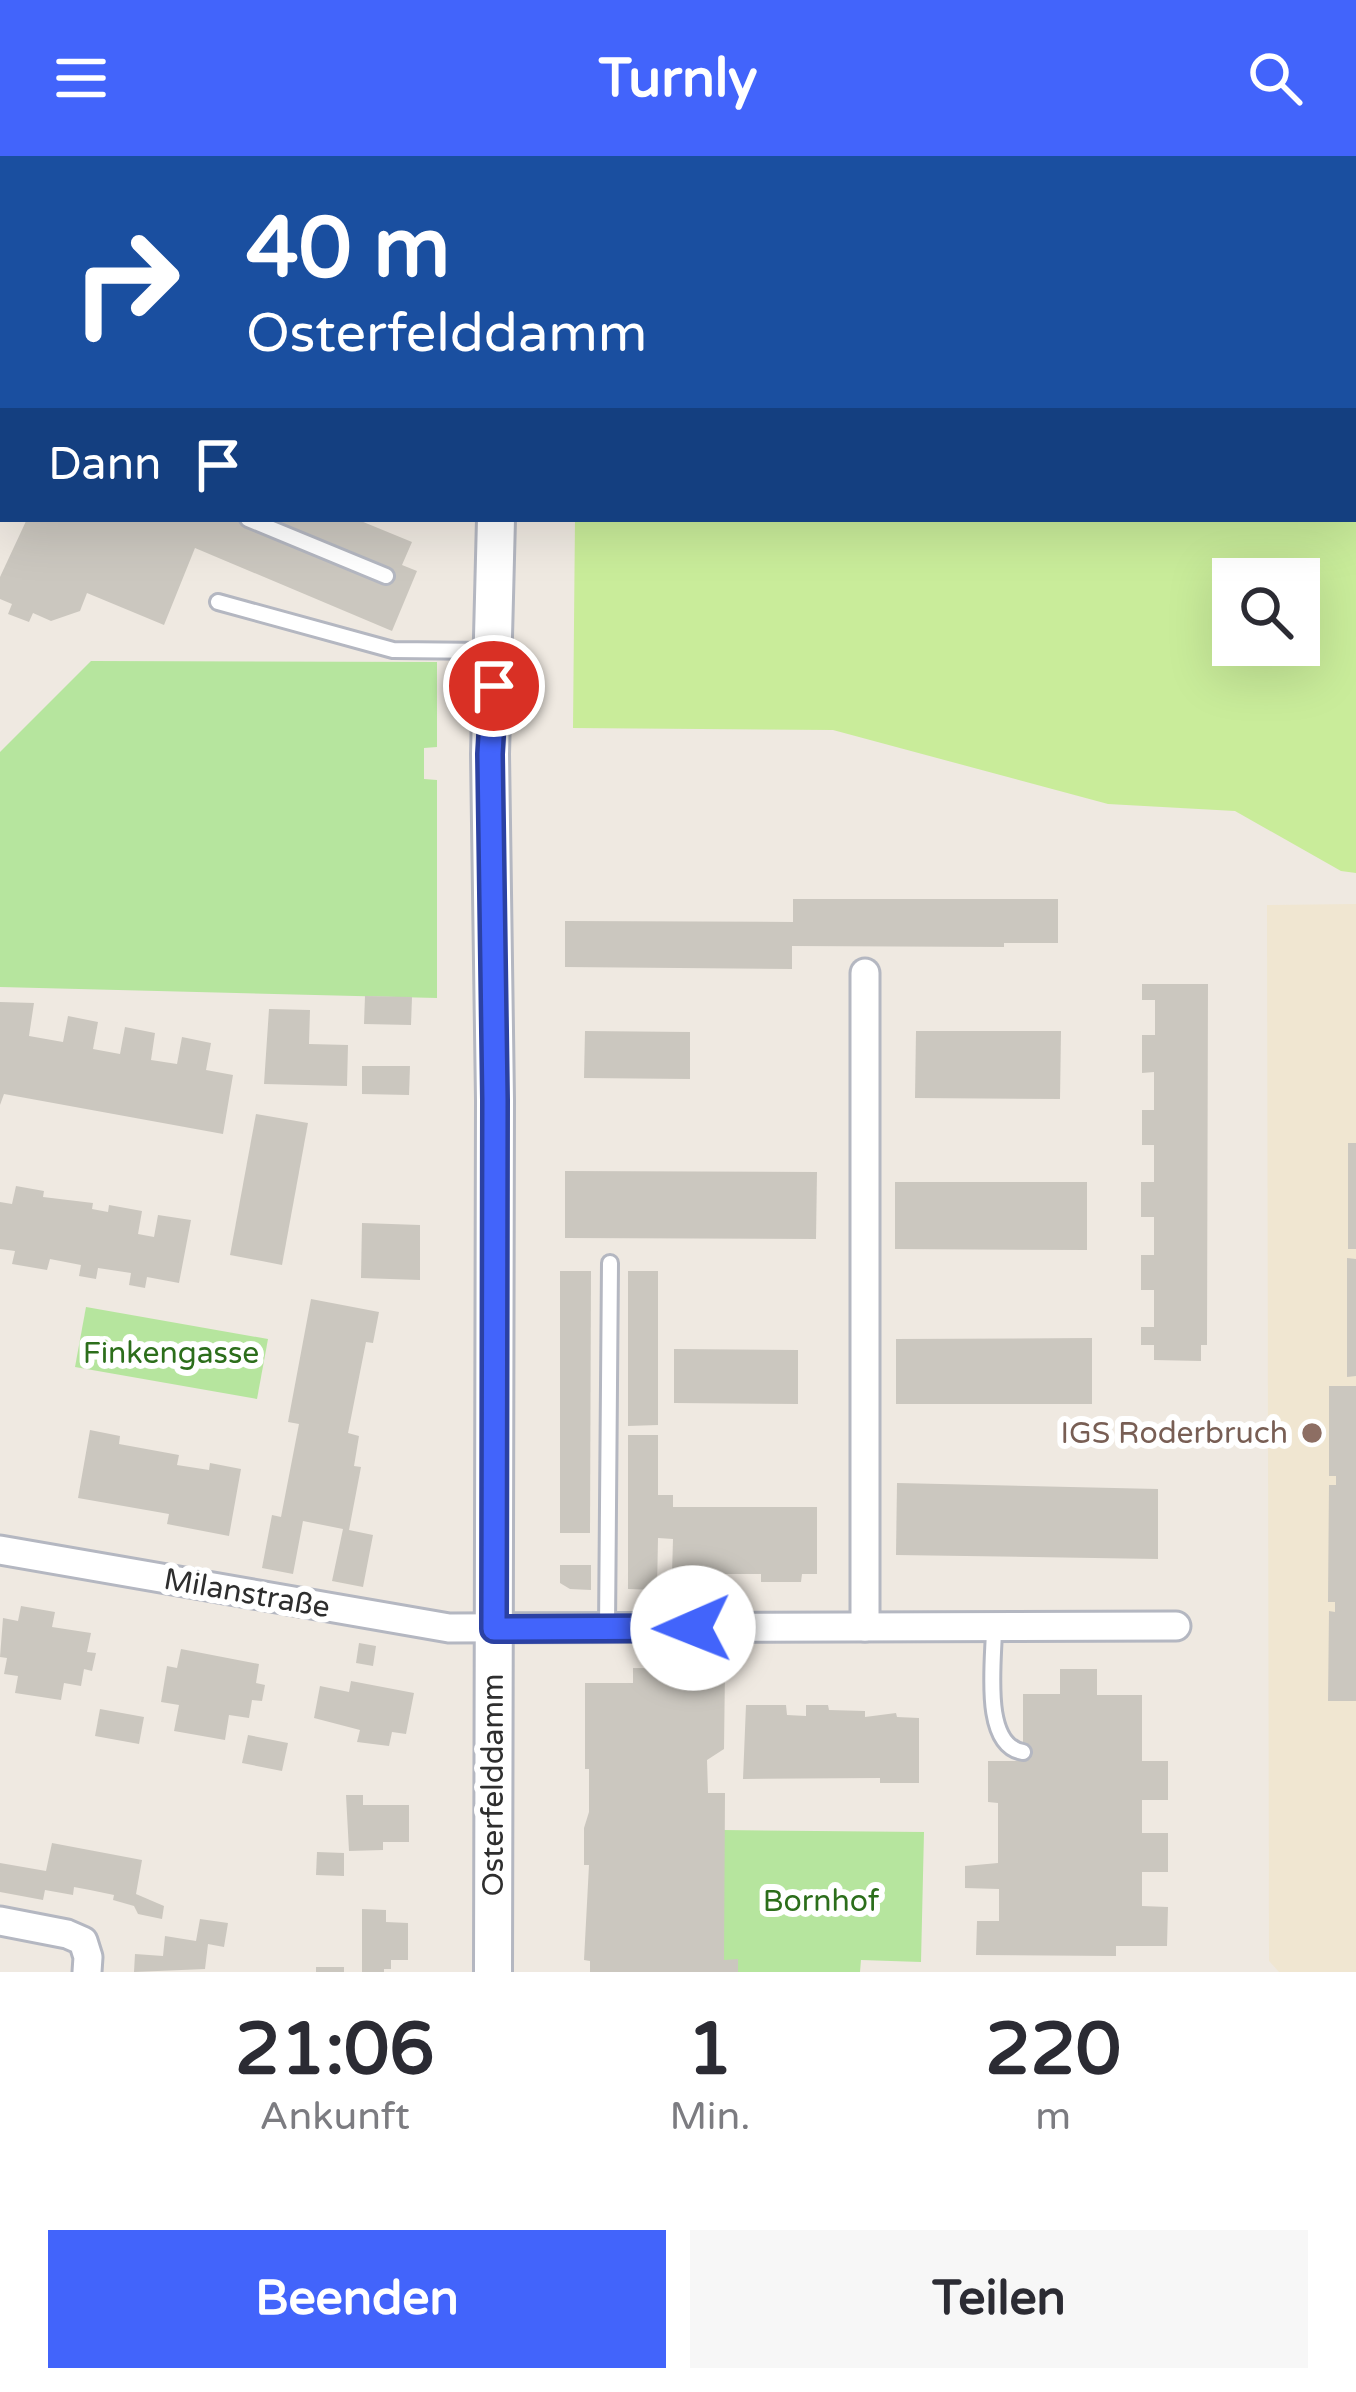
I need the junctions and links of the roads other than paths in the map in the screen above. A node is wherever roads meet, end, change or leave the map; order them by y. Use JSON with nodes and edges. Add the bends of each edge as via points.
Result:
{"nodes":[{"id":1,"x":255,"y":522,"type":"edge"},
{"id":2,"x":496,"y":522,"type":"edge"},
{"id":3,"x":386,"y":576,"type":"dead end"},
{"id":4,"x":218,"y":602,"type":"dead end"},
{"id":5,"x":496,"y":651,"type":"junction"},
{"id":6,"x":865,"y":973,"type":"dead end"},
{"id":7,"x":610,"y":1263,"type":"dead end"},
{"id":8,"x":0,"y":1550,"type":"edge"},
{"id":9,"x":1176,"y":1626,"type":"dead end"},
{"id":10,"x":865,"y":1627,"type":"junction"},
{"id":11,"x":994,"y":1627,"type":"junction"},
{"id":12,"x":494,"y":1629,"type":"junction"},
{"id":13,"x":607,"y":1629,"type":"junction"},
{"id":14,"x":1023,"y":1752,"type":"dead end"},
{"id":15,"x":0,"y":1922,"type":"edge"},
{"id":16,"x":87,"y":1972,"type":"edge"},
{"id":17,"x":493,"y":1972,"type":"edge"}],
"edges":[{"from":1,"to":3,"type":"lane"},
{"from":2,"to":5,"type":"street","name":"Osterfelddamm"},
{"from":4,"to":5,"type":"lane","via":[[393,650]]},
{"from":5,"to":12,"type":"street","name":"Osterfelddamm"},
{"from":6,"to":10,"type":"street"},
{"from":7,"to":13,"type":"lane"},
{"from":8,"to":12,"type":"street","name":"Milanstraße","via":[[448,1628]]},
{"from":9,"to":11,"type":"street"},
{"from":10,"to":11,"type":"street"},
{"from":10,"to":13,"type":"street"},
{"from":11,"to":14,"type":"lane","via":[[997,1733],[1007,1748]]},
{"from":12,"to":13,"type":"street"},
{"from":12,"to":17,"type":"street","name":"Osterfelddamm"},
{"from":15,"to":16,"type":"street","via":[[82,1941]]}]}
